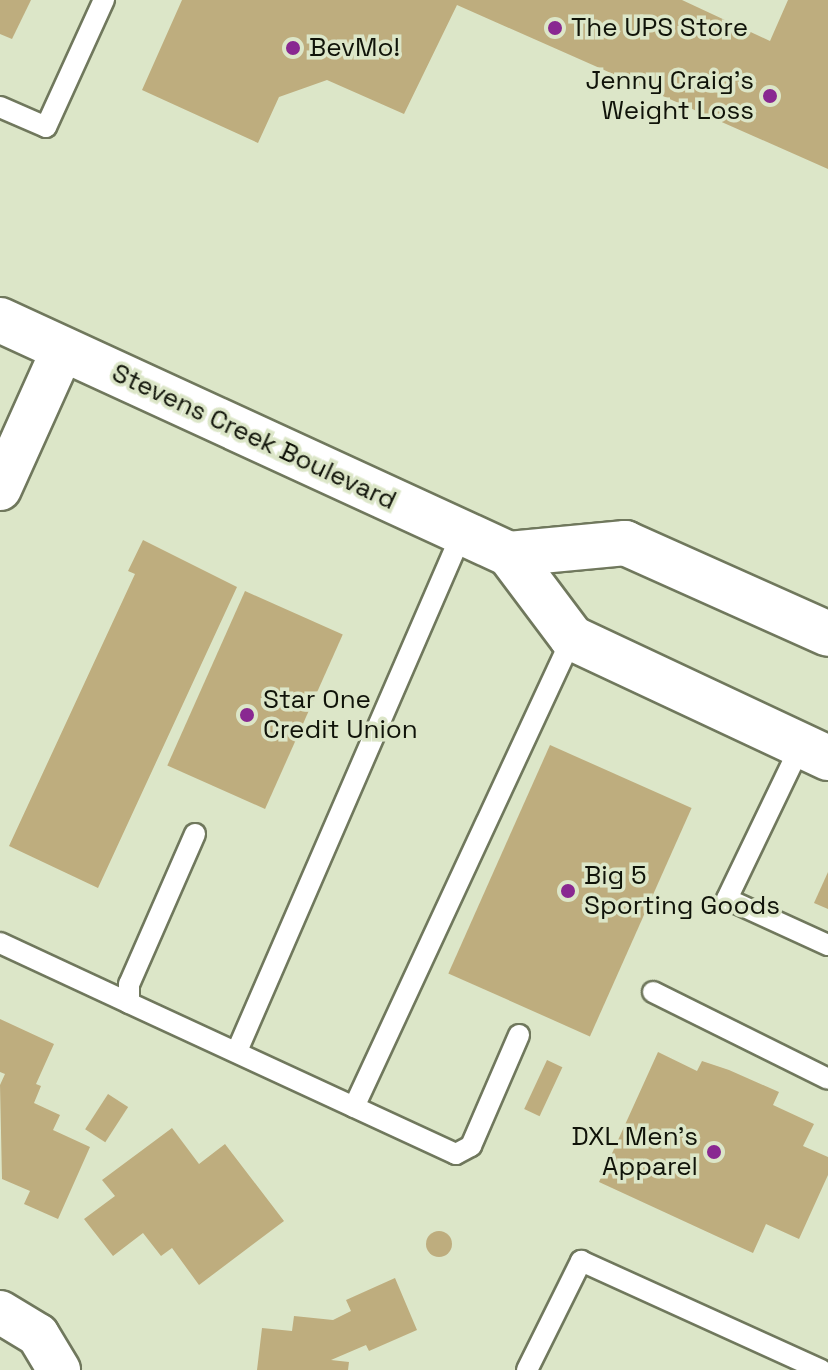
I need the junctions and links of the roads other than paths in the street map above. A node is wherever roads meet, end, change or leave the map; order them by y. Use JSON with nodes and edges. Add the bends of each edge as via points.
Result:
{"nodes":[{"id":1,"x":104,"y":0,"type":"edge"},
{"id":2,"x":0,"y":107,"type":"edge"},
{"id":3,"x":0,"y":320,"type":"edge"},
{"id":4,"x":63,"y":349,"type":"junction"},
{"id":5,"x":0,"y":489,"type":"edge"},
{"id":6,"x":462,"y":533,"type":"junction"},
{"id":7,"x":509,"y":554,"type":"junction"},
{"id":8,"x":828,"y":634,"type":"edge"},
{"id":9,"x":572,"y":638,"type":"junction"},
{"id":10,"x":814,"y":752,"type":"edge"},
{"id":11,"x":195,"y":834,"type":"dead end"},
{"id":12,"x":0,"y":943,"type":"edge"},
{"id":13,"x":828,"y":945,"type":"edge"},
{"id":14,"x":653,"y":992,"type":"dead end"},
{"id":15,"x":129,"y":1003,"type":"junction"},
{"id":16,"x":519,"y":1035,"type":"dead end"},
{"id":17,"x":237,"y":1051,"type":"junction"},
{"id":18,"x":828,"y":1079,"type":"edge"},
{"id":19,"x":354,"y":1107,"type":"junction"},
{"id":20,"x":0,"y":1312,"type":"edge"},
{"id":21,"x":59,"y":1370,"type":"edge"},
{"id":22,"x":527,"y":1370,"type":"edge"},
{"id":23,"x":821,"y":1370,"type":"edge"}],
"edges":[{"from":1,"to":2,"type":"lane","via":[[46,127]]},
{"from":3,"to":4,"type":"main road","name":"Stevens Creek Boulevard"},
{"from":4,"to":5,"type":"street"},
{"from":4,"to":6,"type":"main road","name":"Stevens Creek Boulevard"},
{"from":6,"to":7,"type":"main road","name":"Stevens Creek Boulevard"},
{"from":6,"to":17,"type":"lane"},
{"from":7,"to":8,"type":"main road","name":"Stevens Creek Boulevard","via":[[625,543]]},
{"from":7,"to":9,"type":"main road","name":"Stevens Creek Boulevard"},
{"from":9,"to":10,"type":"main road","name":"Stevens Creek Boulevard"},
{"from":9,"to":19,"type":"lane"},
{"from":10,"to":13,"type":"lane","via":[[727,899]]},
{"from":11,"to":15,"type":"lane","via":[[129,984]]},
{"from":12,"to":15,"type":"lane"},
{"from":14,"to":18,"type":"lane"},
{"from":15,"to":17,"type":"lane"},
{"from":16,"to":19,"type":"lane","via":[[471,1146],[456,1154]]},
{"from":17,"to":19,"type":"lane"},
{"from":20,"to":21,"type":"street","via":[[38,1335]]},
{"from":22,"to":23,"type":"lane","via":[[581,1261]]}]}
